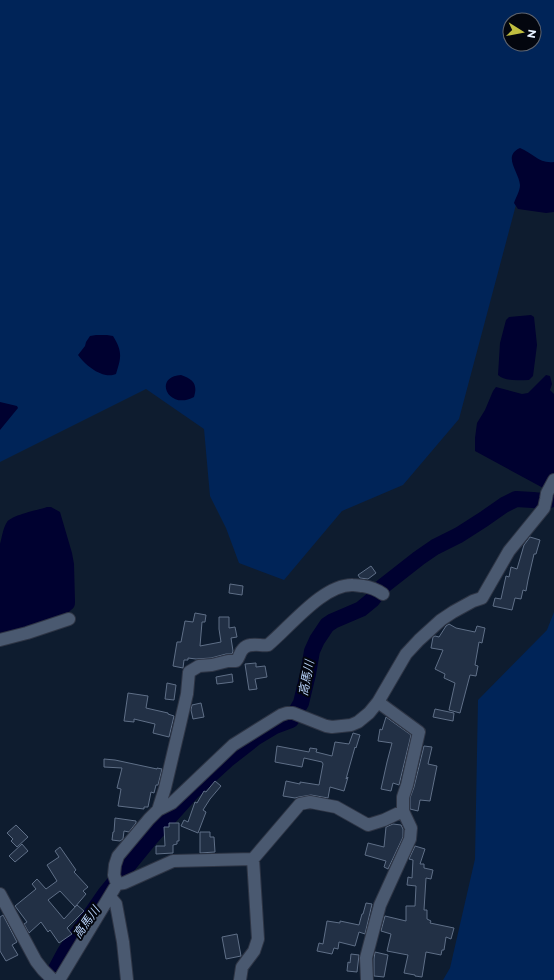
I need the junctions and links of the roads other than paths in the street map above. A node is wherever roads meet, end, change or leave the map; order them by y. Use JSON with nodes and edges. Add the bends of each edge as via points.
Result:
{"nodes":[{"id":1,"x":554,"y":480,"type":"edge"},
{"id":2,"x":383,"y":594,"type":"dead end"},
{"id":3,"x":70,"y":619,"type":"dead end"},
{"id":4,"x":0,"y":640,"type":"edge"},
{"id":5,"x":378,"y":702,"type":"junction"},
{"id":6,"x":158,"y":810,"type":"junction"},
{"id":7,"x":403,"y":811,"type":"junction"},
{"id":8,"x":253,"y":859,"type":"junction"},
{"id":9,"x":118,"y":884,"type":"junction"},
{"id":10,"x":0,"y":894,"type":"edge"},
{"id":11,"x":110,"y":897,"type":"junction"},
{"id":12,"x":53,"y":980,"type":"edge"},
{"id":13,"x":59,"y":980,"type":"edge"},
{"id":14,"x":127,"y":980,"type":"edge"},
{"id":15,"x":240,"y":980,"type":"edge"},
{"id":16,"x":367,"y":980,"type":"edge"}],
"edges":[{"from":1,"to":5,"type":"street","via":[[547,493],[544,508],[509,551],[482,598],[453,612],[419,640],[406,654]]},
{"from":2,"to":6,"type":"street","via":[[374,588],[353,585],[340,587],[312,604],[268,645],[250,645],[241,651],[240,658],[236,661],[199,666],[189,672],[187,694]]},
{"from":3,"to":4,"type":"street"},
{"from":5,"to":6,"type":"street","via":[[369,713],[351,725],[332,727],[293,713],[281,715],[233,745],[172,803]]},
{"from":5,"to":7,"type":"street","via":[[419,732],[403,797]]},
{"from":6,"to":9,"type":"street","via":[[118,856],[114,874]]},
{"from":7,"to":8,"type":"street","via":[[368,825],[336,807],[310,802],[300,804]]},
{"from":7,"to":16,"type":"street","via":[[411,828],[410,839],[380,905],[366,958]]},
{"from":8,"to":9,"type":"street","via":[[173,861]]},
{"from":8,"to":15,"type":"street","via":[[258,939],[254,951],[242,967]]},
{"from":9,"to":11,"type":"street"},
{"from":10,"to":12,"type":"street","via":[[36,961]]},
{"from":11,"to":13,"type":"street"},
{"from":11,"to":14,"type":"street","via":[[116,904]]}]}
